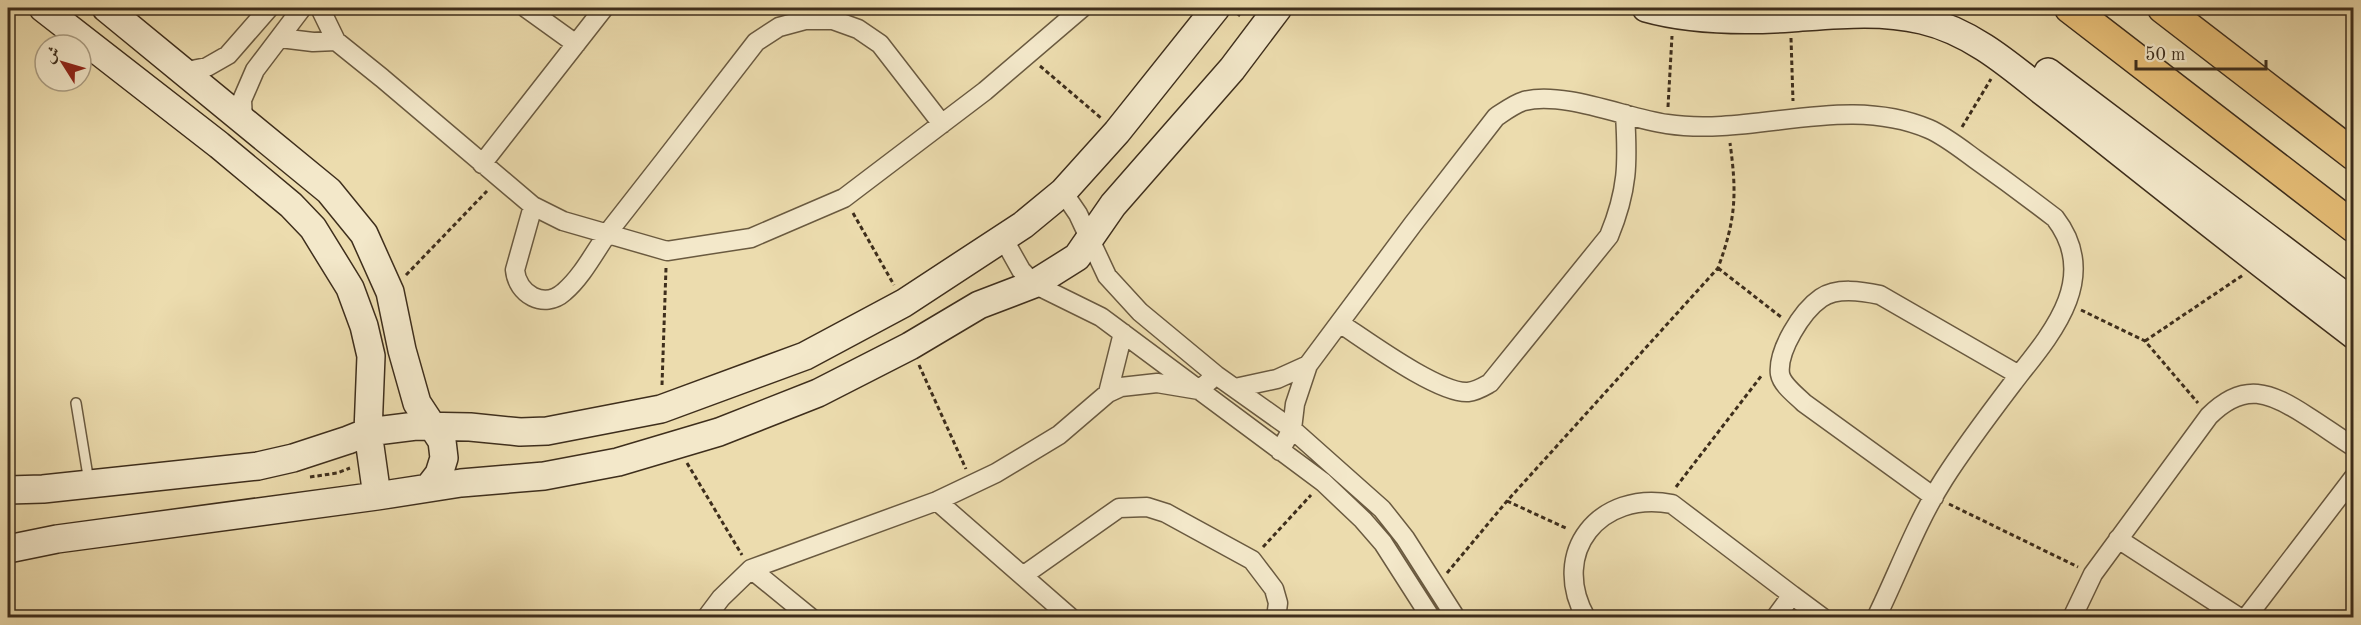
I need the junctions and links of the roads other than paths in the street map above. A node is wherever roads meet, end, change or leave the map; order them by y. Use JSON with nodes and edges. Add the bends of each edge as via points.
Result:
{"nodes":[{"id":1,"x":43,"y":8,"type":"edge"},
{"id":2,"x":106,"y":8,"type":"edge"},
{"id":3,"x":269,"y":8,"type":"edge"},
{"id":4,"x":302,"y":8,"type":"edge"},
{"id":5,"x":321,"y":8,"type":"edge"},
{"id":6,"x":526,"y":8,"type":"edge"},
{"id":7,"x":603,"y":8,"type":"edge"},
{"id":8,"x":1081,"y":8,"type":"edge"},
{"id":9,"x":1216,"y":8,"type":"edge"},
{"id":10,"x":1278,"y":8,"type":"edge"},
{"id":11,"x":1646,"y":8,"type":"edge"},
{"id":12,"x":1938,"y":8,"type":"edge"},
{"id":13,"x":2070,"y":8,"type":"edge"},
{"id":14,"x":2163,"y":8,"type":"edge"},
{"id":15,"x":254,"y":15,"type":"edge"},
{"id":16,"x":280,"y":38,"type":"junction"},
{"id":17,"x":336,"y":41,"type":"junction"},
{"id":18,"x":576,"y":44,"type":"junction"},
{"id":19,"x":182,"y":72,"type":"junction"},
{"id":20,"x":1625,"y":114,"type":"junction"},
{"id":21,"x":243,"y":121,"type":"junction"},
{"id":22,"x":942,"y":124,"type":"junction"},
{"id":23,"x":2354,"y":155,"type":"edge"},
{"id":24,"x":482,"y":164,"type":"junction"},
{"id":25,"x":1063,"y":192,"type":"junction"},
{"id":26,"x":532,"y":206,"type":"junction"},
{"id":27,"x":2354,"y":227,"type":"edge"},
{"id":28,"x":606,"y":235,"type":"junction"},
{"id":29,"x":1003,"y":238,"type":"junction"},
{"id":30,"x":1089,"y":242,"type":"junction"},
{"id":31,"x":1034,"y":284,"type":"junction"},
{"id":32,"x":1122,"y":293,"type":"junction"},
{"id":33,"x":2354,"y":303,"type":"edge"},
{"id":34,"x":1101,"y":317,"type":"junction"},
{"id":35,"x":1341,"y":324,"type":"junction"},
{"id":36,"x":1123,"y":333,"type":"junction"},
{"id":37,"x":2354,"y":334,"type":"edge"},
{"id":38,"x":1308,"y":365,"type":"junction"},
{"id":39,"x":1216,"y":375,"type":"junction"},
{"id":40,"x":2019,"y":375,"type":"junction"},
{"id":41,"x":1234,"y":388,"type":"junction"},
{"id":42,"x":1200,"y":390,"type":"junction"},
{"id":43,"x":1108,"y":393,"type":"junction"},
{"id":44,"x":76,"y":403,"type":"dead end"},
{"id":45,"x":433,"y":426,"type":"junction"},
{"id":46,"x":1292,"y":429,"type":"junction"},
{"id":47,"x":368,"y":432,"type":"junction"},
{"id":48,"x":2354,"y":447,"type":"edge"},
{"id":49,"x":1280,"y":451,"type":"junction"},
{"id":50,"x":2354,"y":477,"type":"edge"},
{"id":51,"x":90,"y":484,"type":"junction"},
{"id":52,"x":429,"y":487,"type":"junction"},
{"id":53,"x":8,"y":490,"type":"edge"},
{"id":54,"x":377,"y":496,"type":"junction"},
{"id":55,"x":1934,"y":497,"type":"junction"},
{"id":56,"x":937,"y":501,"type":"junction"},
{"id":57,"x":2118,"y":539,"type":"junction"},
{"id":58,"x":8,"y":549,"type":"edge"},
{"id":59,"x":751,"y":569,"type":"junction"},
{"id":60,"x":1024,"y":575,"type":"junction"},
{"id":61,"x":1792,"y":595,"type":"junction"},
{"id":62,"x":706,"y":618,"type":"edge"},
{"id":63,"x":811,"y":618,"type":"edge"},
{"id":64,"x":1071,"y":618,"type":"edge"},
{"id":65,"x":1276,"y":618,"type":"edge"},
{"id":66,"x":1431,"y":618,"type":"edge"},
{"id":67,"x":1456,"y":618,"type":"edge"},
{"id":68,"x":1586,"y":618,"type":"edge"},
{"id":69,"x":1775,"y":618,"type":"edge"},
{"id":70,"x":1822,"y":618,"type":"edge"},
{"id":71,"x":1876,"y":618,"type":"edge"},
{"id":72,"x":2072,"y":618,"type":"edge"},
{"id":73,"x":2240,"y":618,"type":"edge"},
{"id":74,"x":2246,"y":618,"type":"edge"}],
"edges":[{"from":1,"to":47,"type":"street","via":[[219,145],[313,228],[350,288],[364,326],[372,372]]},
{"from":2,"to":19,"type":"street"},
{"from":3,"to":15,"type":"street"},
{"from":4,"to":16,"type":"street"},
{"from":5,"to":17,"type":"street"},
{"from":6,"to":18,"type":"street"},
{"from":7,"to":18,"type":"street"},
{"from":8,"to":22,"type":"street"},
{"from":9,"to":25,"type":"street","via":[[1117,132]]},
{"from":10,"to":30,"type":"street","via":[[1232,69],[1113,205]]},
{"from":11,"to":37,"type":"street","via":[[1697,17],[1881,15],[1946,27],[2003,59]]},
{"from":12,"to":33,"type":"street","via":[[2000,36]]},
{"from":13,"to":27,"type":"main road"},
{"from":14,"to":23,"type":"main road"},
{"from":15,"to":19,"type":"street","via":[[228,55],[207,67]]},
{"from":16,"to":17,"type":"street"},
{"from":16,"to":21,"type":"street","via":[[248,84],[242,100]]},
{"from":17,"to":24,"type":"street"},
{"from":18,"to":24,"type":"street"},
{"from":19,"to":21,"type":"street"},
{"from":20,"to":35,"type":"street","via":[[1545,100],[1524,101],[1496,117]]},
{"from":20,"to":35,"type":"street","via":[[1626,183],[1609,236],[1490,383],[1466,392],[1438,384]]},
{"from":20,"to":40,"type":"street","via":[[1667,124],[1727,125],[1793,117],[1869,115],[1929,129],[1953,143],[2055,218],[2072,247],[2073,282],[2067,304],[2050,335]]},
{"from":21,"to":45,"type":"street","via":[[329,191],[364,234],[390,292],[417,403]]},
{"from":22,"to":28,"type":"street","via":[[844,198],[751,238],[667,252]]},
{"from":22,"to":28,"type":"street","via":[[880,44],[858,29],[832,20],[806,20],[779,27],[756,42]]},
{"from":24,"to":26,"type":"street"},
{"from":25,"to":29,"type":"street"},
{"from":25,"to":30,"type":"street","via":[[1078,214]]},
{"from":26,"to":28,"type":"street"},
{"from":26,"to":28,"type":"street","via":[[515,270],[520,288],[538,300],[563,294]]},
{"from":29,"to":31,"type":"street"},
{"from":29,"to":45,"type":"street","via":[[904,303],[805,356],[661,409],[547,430]]},
{"from":30,"to":31,"type":"street","via":[[1070,262]]},
{"from":30,"to":32,"type":"street","via":[[1107,276]]},
{"from":31,"to":34,"type":"street"},
{"from":31,"to":52,"type":"street","via":[[979,305],[818,393],[719,432],[618,462],[544,476]]},
{"from":32,"to":34,"type":"street"},
{"from":32,"to":39,"type":"street"},
{"from":34,"to":36,"type":"street"},
{"from":35,"to":38,"type":"street"},
{"from":36,"to":42,"type":"street"},
{"from":36,"to":43,"type":"street"},
{"from":38,"to":41,"type":"street","via":[[1277,379]]},
{"from":38,"to":46,"type":"street","via":[[1295,404]]},
{"from":39,"to":41,"type":"street"},
{"from":39,"to":42,"type":"street"},
{"from":40,"to":55,"type":"street"},
{"from":40,"to":55,"type":"street","via":[[1880,295],[1840,292],[1821,298],[1795,327],[1780,357],[1780,376],[1789,388]]},
{"from":41,"to":46,"type":"street"},
{"from":42,"to":43,"type":"street","via":[[1157,383],[1121,387]]},
{"from":42,"to":49,"type":"street"},
{"from":43,"to":56,"type":"street","via":[[1059,435],[996,473]]},
{"from":44,"to":51,"type":"lane"},
{"from":45,"to":47,"type":"street"},
{"from":45,"to":52,"type":"street","via":[[442,441],[444,458]]},
{"from":46,"to":49,"type":"street"},
{"from":46,"to":67,"type":"street","via":[[1382,509]]},
{"from":47,"to":51,"type":"street","via":[[258,466]]},
{"from":47,"to":54,"type":"street"},
{"from":48,"to":57,"type":"street","via":[[2270,395],[2236,396],[2209,416]]},
{"from":49,"to":66,"type":"street","via":[[1323,482],[1363,520],[1383,543]]},
{"from":50,"to":74,"type":"street"},
{"from":51,"to":53,"type":"street"},
{"from":52,"to":54,"type":"street"},
{"from":54,"to":58,"type":"street"},
{"from":55,"to":71,"type":"street","via":[[1899,563]]},
{"from":56,"to":59,"type":"street"},
{"from":56,"to":60,"type":"street"},
{"from":57,"to":72,"type":"street","via":[[2093,574]]},
{"from":57,"to":73,"type":"street"},
{"from":59,"to":62,"type":"street"},
{"from":59,"to":63,"type":"street"},
{"from":60,"to":64,"type":"street"},
{"from":60,"to":65,"type":"street","via":[[1119,508],[1147,507],[1166,513],[1252,560],[1274,590],[1278,603]]},
{"from":61,"to":68,"type":"street","via":[[1672,504],[1635,502],[1600,518],[1579,548],[1574,586]]},
{"from":61,"to":69,"type":"street"},
{"from":61,"to":70,"type":"street"}]}
